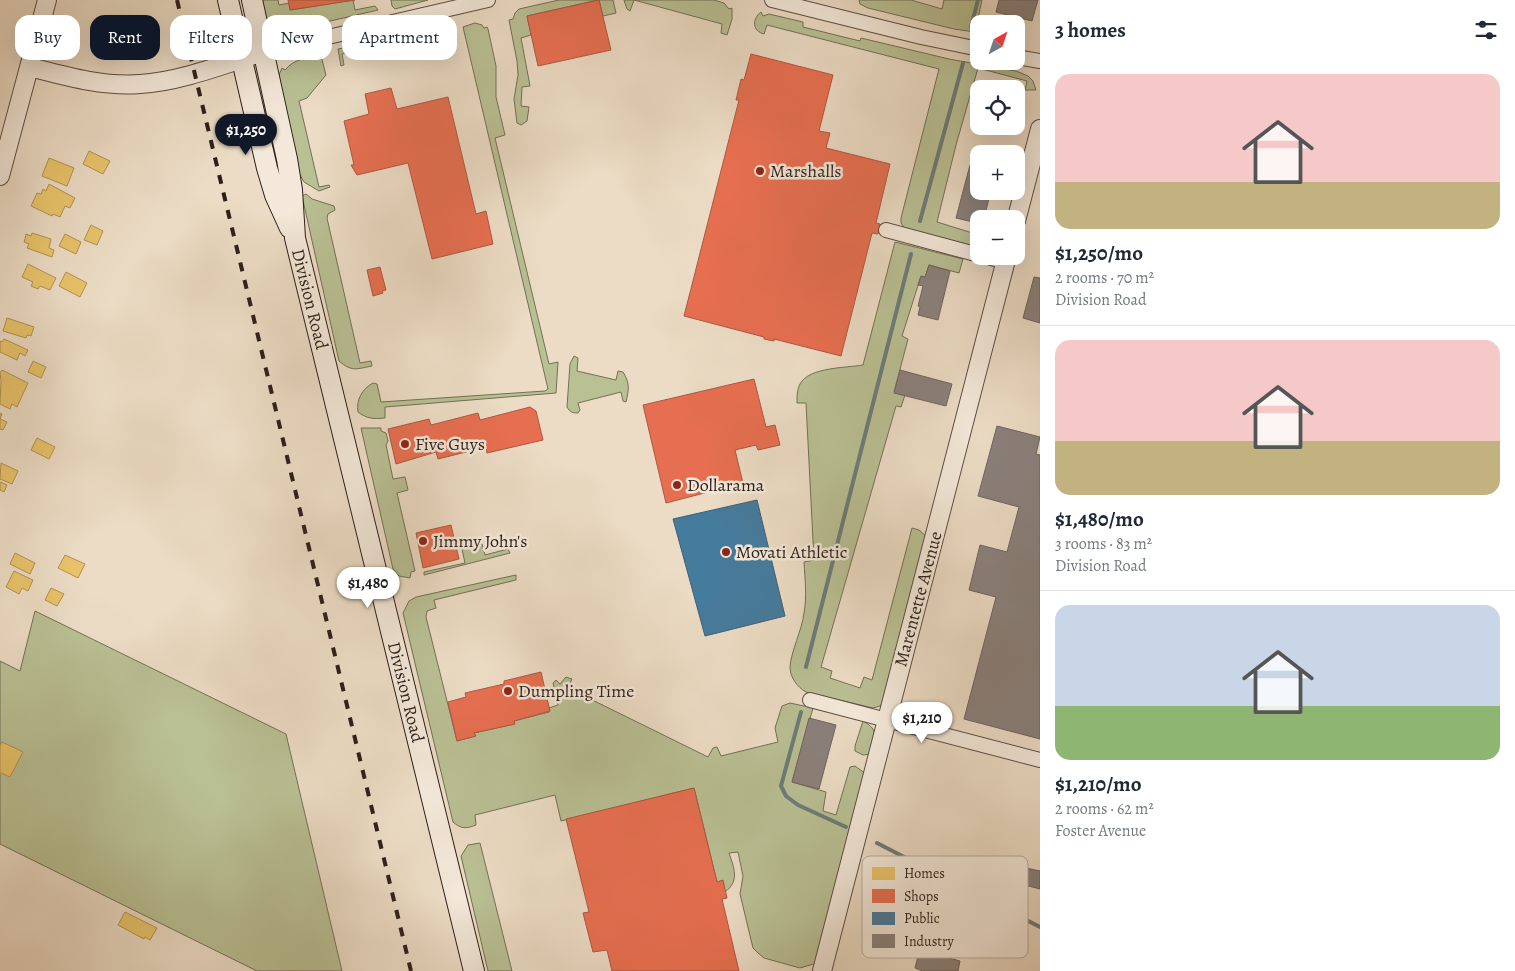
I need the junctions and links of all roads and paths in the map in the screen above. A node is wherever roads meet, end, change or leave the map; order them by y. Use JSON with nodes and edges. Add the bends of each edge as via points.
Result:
{"nodes":[{"id":1,"x":47,"y":0,"type":"edge"},
{"id":2,"x":228,"y":0,"type":"edge"},
{"id":3,"x":252,"y":0,"type":"edge"},
{"id":4,"x":488,"y":0,"type":"edge"},
{"id":5,"x":772,"y":0,"type":"edge"},
{"id":6,"x":231,"y":15,"type":"edge"},
{"id":7,"x":332,"y":36,"type":"edge"},
{"id":8,"x":262,"y":47,"type":"edge"},
{"id":9,"x":970,"y":47,"type":"edge"},
{"id":10,"x":1025,"y":58,"type":"edge"},
{"id":11,"x":237,"y":60,"type":"edge"},
{"id":12,"x":241,"y":60,"type":"edge"},
{"id":13,"x":265,"y":60,"type":"edge"},
{"id":14,"x":1040,"y":61,"type":"edge"},
{"id":15,"x":30,"y":67,"type":"junction"},
{"id":16,"x":1040,"y":129,"type":"edge"},
{"id":17,"x":0,"y":176,"type":"edge"},
{"id":18,"x":1019,"y":210,"type":"edge"},
{"id":19,"x":886,"y":230,"type":"dead end"},
{"id":20,"x":295,"y":238,"type":"junction"},
{"id":21,"x":970,"y":253,"type":"edge"},
{"id":22,"x":1004,"y":265,"type":"edge"},
{"id":23,"x":810,"y":700,"type":"dead end"},
{"id":24,"x":887,"y":720,"type":"junction"},
{"id":25,"x":1040,"y":760,"type":"edge"},
{"id":26,"x":474,"y":971,"type":"edge"},
{"id":27,"x":822,"y":971,"type":"edge"}],
"edges":[{"from":1,"to":15,"type":"street"},
{"from":2,"to":6,"type":"main road","name":"Division Road"},
{"from":3,"to":8,"type":"main road","name":"Division Road"},
{"from":4,"to":7,"type":"street"},
{"from":5,"to":9,"type":"street"},
{"from":10,"to":14,"type":"street"},
{"from":11,"to":15,"type":"street","via":[[140,84],[98,82]]},
{"from":12,"to":20,"type":"main road","name":"Division Road","via":[[275,195]]},
{"from":13,"to":20,"type":"main road","name":"Division Road","via":[[287,160]]},
{"from":15,"to":17,"type":"street"},
{"from":16,"to":18,"type":"street"},
{"from":19,"to":21,"type":"street"},
{"from":20,"to":26,"type":"main road","name":"Division Road"},
{"from":22,"to":24,"type":"street","name":"Marentette Avenue"},
{"from":23,"to":24,"type":"street"},
{"from":24,"to":25,"type":"street"},
{"from":24,"to":27,"type":"street","name":"Marentette Avenue"}]}
